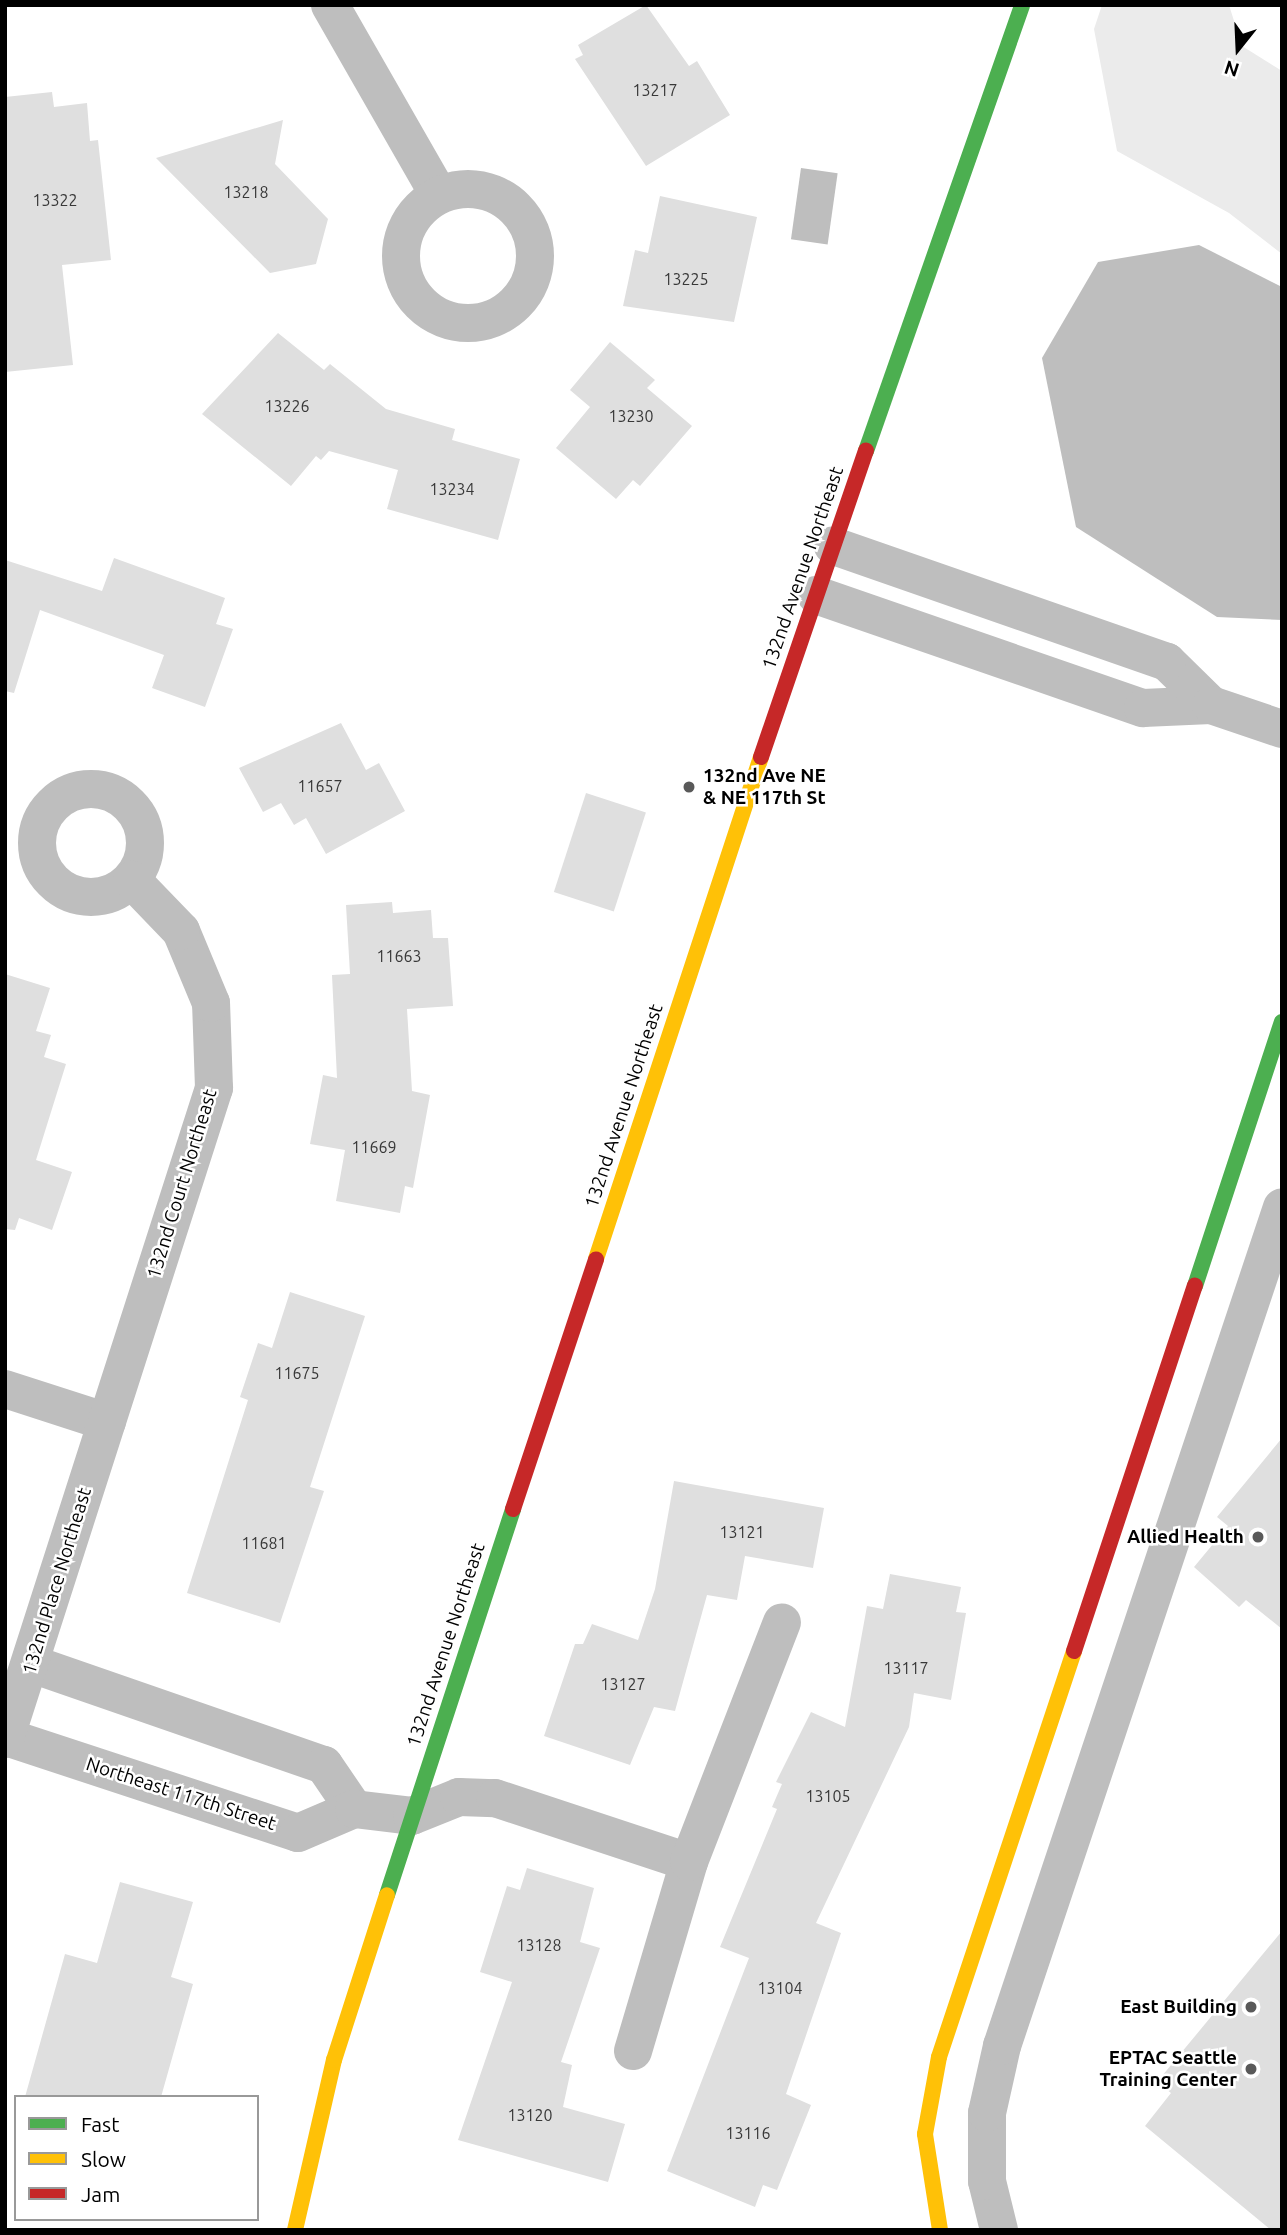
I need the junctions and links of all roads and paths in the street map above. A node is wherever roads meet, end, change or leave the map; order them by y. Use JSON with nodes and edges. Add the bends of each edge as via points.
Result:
{"nodes":[{"id":1,"x":330,"y":5,"type":"edge"},
{"id":2,"x":1022,"y":5,"type":"edge"},
{"id":3,"x":439,"y":195,"type":"dead end"},
{"id":4,"x":833,"y":546,"type":"junction"},
{"id":5,"x":816,"y":595,"type":"junction"},
{"id":6,"x":1211,"y":705,"type":"junction"},
{"id":7,"x":1282,"y":729,"type":"edge"},
{"id":8,"x":132,"y":880,"type":"dead end"},
{"id":9,"x":1282,"y":1022,"type":"edge"},
{"id":10,"x":1282,"y":1207,"type":"edge"},
{"id":11,"x":5,"y":1389,"type":"edge"},
{"id":12,"x":107,"y":1422,"type":"junction"},
{"id":13,"x":782,"y":1622,"type":"dead end"},
{"id":14,"x":32,"y":1664,"type":"junction"},
{"id":15,"x":6,"y":1738,"type":"edge"},
{"id":16,"x":354,"y":1809,"type":"junction"},
{"id":17,"x":412,"y":1816,"type":"junction"},
{"id":18,"x":689,"y":1861,"type":"junction"},
{"id":19,"x":633,"y":2050,"type":"dead end"},
{"id":20,"x":295,"y":2230,"type":"edge"},
{"id":21,"x":940,"y":2230,"type":"edge"},
{"id":22,"x":999,"y":2230,"type":"edge"}],
"edges":[{"from":1,"to":3,"type":"street"},
{"from":2,"to":4,"type":"street","name":"132nd Avenue Northeast"},
{"from":4,"to":5,"type":"street","name":"132nd Avenue Northeast"},
{"from":4,"to":6,"type":"street","via":[[1167,662]]},
{"from":5,"to":6,"type":"street","via":[[1143,708]]},
{"from":5,"to":17,"type":"street","name":"132nd Avenue Northeast"},
{"from":6,"to":7,"type":"street"},
{"from":8,"to":12,"type":"street","name":"132nd Court Northeast","via":[[181,931],[211,1003],[215,1088]]},
{"from":9,"to":21,"type":"street","via":[[939,2057],[925,2134]]},
{"from":10,"to":22,"type":"street","via":[[1002,2046],[987,2113],[987,2180]]},
{"from":11,"to":12,"type":"street"},
{"from":12,"to":14,"type":"street","name":"132nd Place Northeast"},
{"from":13,"to":18,"type":"street"},
{"from":14,"to":15,"type":"street","name":"132nd Place Northeast"},
{"from":14,"to":16,"type":"street","via":[[324,1765]]},
{"from":15,"to":16,"type":"street","name":"Northeast 117th Street","via":[[298,1833]]},
{"from":16,"to":17,"type":"street"},
{"from":17,"to":18,"type":"street","via":[[459,1797],[495,1798]]},
{"from":17,"to":20,"type":"street","name":"132nd Avenue Northeast","via":[[334,2060]]},
{"from":18,"to":19,"type":"street"}]}
